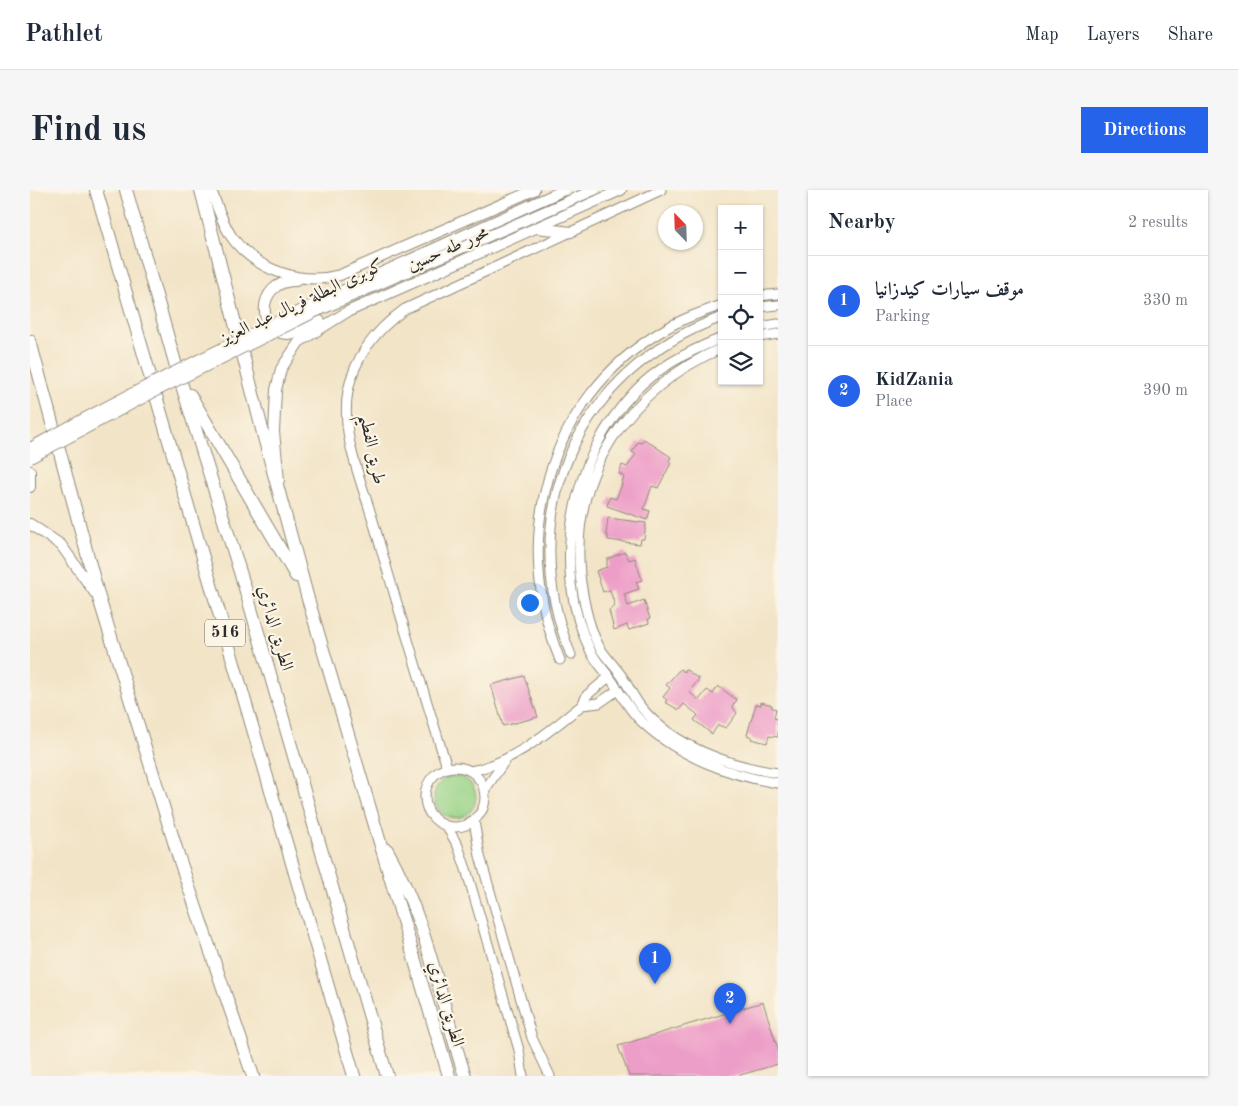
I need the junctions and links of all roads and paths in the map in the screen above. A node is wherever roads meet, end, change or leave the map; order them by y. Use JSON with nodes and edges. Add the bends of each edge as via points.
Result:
{"nodes":[{"id":1,"x":96,"y":190,"type":"edge"},
{"id":2,"x":126,"y":190,"type":"edge"},
{"id":3,"x":201,"y":190,"type":"edge"},
{"id":4,"x":212,"y":190,"type":"edge"},
{"id":5,"x":534,"y":190,"type":"edge"},
{"id":6,"x":564,"y":190,"type":"edge"},
{"id":7,"x":594,"y":190,"type":"edge"},
{"id":8,"x":621,"y":190,"type":"edge"},
{"id":9,"x":661,"y":190,"type":"edge"},
{"id":10,"x":536,"y":228,"type":"junction"},
{"id":11,"x":571,"y":232,"type":"junction"},
{"id":12,"x":340,"y":275,"type":"junction"},
{"id":13,"x":778,"y":294,"type":"edge"},
{"id":14,"x":763,"y":296,"type":"edge"},
{"id":15,"x":778,"y":305,"type":"edge"},
{"id":16,"x":718,"y":307,"type":"edge"},
{"id":17,"x":763,"y":307,"type":"edge"},
{"id":18,"x":347,"y":312,"type":"junction"},
{"id":19,"x":718,"y":319,"type":"edge"},
{"id":20,"x":778,"y":324,"type":"edge"},
{"id":21,"x":763,"y":326,"type":"edge"},
{"id":22,"x":778,"y":334,"type":"edge"},
{"id":23,"x":763,"y":336,"type":"edge"},
{"id":24,"x":718,"y":340,"type":"edge"},
{"id":25,"x":30,"y":341,"type":"edge"},
{"id":26,"x":638,"y":348,"type":"junction"},
{"id":27,"x":718,"y":350,"type":"edge"},
{"id":28,"x":645,"y":357,"type":"junction"},
{"id":29,"x":667,"y":366,"type":"junction"},
{"id":30,"x":178,"y":373,"type":"junction"},
{"id":31,"x":673,"y":374,"type":"junction"},
{"id":32,"x":601,"y":436,"type":"junction"},
{"id":33,"x":610,"y":442,"type":"junction"},
{"id":34,"x":30,"y":448,"type":"edge"},
{"id":35,"x":30,"y":458,"type":"edge"},
{"id":36,"x":30,"y":471,"type":"edge"},
{"id":37,"x":30,"y":487,"type":"edge"},
{"id":38,"x":279,"y":494,"type":"junction"},
{"id":39,"x":30,"y":524,"type":"edge"},
{"id":40,"x":576,"y":525,"type":"junction"},
{"id":41,"x":99,"y":598,"type":"junction"},
{"id":42,"x":308,"y":599,"type":"junction"},
{"id":43,"x":593,"y":629,"type":"junction"},
{"id":44,"x":583,"y":632,"type":"junction"},
{"id":45,"x":571,"y":655,"type":"dead end"},
{"id":46,"x":560,"y":660,"type":"dead end"},
{"id":47,"x":609,"y":677,"type":"junction"},
{"id":48,"x":618,"y":690,"type":"junction"},
{"id":49,"x":582,"y":706,"type":"junction"},
{"id":50,"x":698,"y":754,"type":"junction"},
{"id":51,"x":508,"y":758,"type":"junction"},
{"id":52,"x":448,"y":767,"type":"junction"},
{"id":53,"x":470,"y":771,"type":"junction"},
{"id":54,"x":778,"y":773,"type":"edge"},
{"id":55,"x":778,"y":783,"type":"edge"},
{"id":56,"x":484,"y":791,"type":"junction"},
{"id":57,"x":474,"y":821,"type":"junction"},
{"id":58,"x":447,"y":827,"type":"junction"},
{"id":59,"x":378,"y":833,"type":"junction"},
{"id":60,"x":243,"y":1051,"type":"junction"},
{"id":61,"x":253,"y":1076,"type":"edge"},
{"id":62,"x":262,"y":1076,"type":"edge"},
{"id":63,"x":354,"y":1076,"type":"edge"},
{"id":64,"x":387,"y":1076,"type":"edge"},
{"id":65,"x":449,"y":1076,"type":"edge"},
{"id":66,"x":465,"y":1076,"type":"edge"},
{"id":67,"x":523,"y":1076,"type":"edge"},
{"id":68,"x":550,"y":1076,"type":"edge"}],
"edges":[{"from":1,"to":63,"type":"highway","number":"516"},
{"from":2,"to":30,"type":"highway","name":"الطريق الدائري","number":"516"},
{"from":3,"to":38,"type":"highway","name":"الطريق الدائري","number":"516"},
{"from":4,"to":12,"type":"main road","name":"محور طه حسين","via":[[232,237],[256,261],[287,275],[303,278],[322,279]]},
{"from":5,"to":12,"type":"main road","name":"محور طه حسين"},
{"from":6,"to":34,"type":"main road","name":"كوبرى البطلة فريال عبد العزيز","bridge":true,"via":[[308,305]]},
{"from":7,"to":35,"type":"main road","name":"كوبرى البطلة فريال عبد العزيز","bridge":true,"via":[[304,317]]},
{"from":8,"to":10,"type":"main road","name":"محور طه حسين"},
{"from":9,"to":11,"type":"street","name":"طريق الفطيم"},
{"from":10,"to":11,"type":"main road"},
{"from":10,"to":18,"type":"main road","name":"محور طه حسين"},
{"from":11,"to":52,"type":"street","name":"طريق الفطيم","via":[[405,309],[374,336],[354,371],[348,391],[347,418],[353,452]]},
{"from":12,"to":18,"type":"main road","via":[[323,282],[290,281],[279,285],[268,295],[265,316],[274,329],[294,333]]},
{"from":13,"to":14,"type":"street"},
{"from":15,"to":17,"type":"street"},
{"from":16,"to":26,"type":"street","via":[[676,323]]},
{"from":18,"to":38,"type":"main road","name":"محور طه حسين","via":[[299,342],[281,369],[273,411]]},
{"from":19,"to":28,"type":"street","via":[[686,332]]},
{"from":20,"to":21,"type":"street"},
{"from":22,"to":23,"type":"street"},
{"from":24,"to":29,"type":"street"},
{"from":25,"to":41,"type":"highway"},
{"from":26,"to":28,"type":"street"},
{"from":26,"to":46,"type":"street","via":[[606,378],[576,416],[554,462],[544,493],[537,541],[538,574],[543,609]]},
{"from":27,"to":31,"type":"street"},
{"from":28,"to":45,"type":"street","via":[[615,385],[590,417],[569,457],[557,493],[551,530],[551,577],[556,609]]},
{"from":29,"to":31,"type":"street"},
{"from":29,"to":32,"type":"street","via":[[636,390]]},
{"from":30,"to":42,"type":"highway","number":"516"},
{"from":30,"to":64,"type":"highway","name":"الطريق الدائري","number":"516","via":[[245,588]]},
{"from":31,"to":33,"type":"street","via":[[638,404]]},
{"from":32,"to":33,"type":"street"},
{"from":32,"to":40,"type":"street","via":[[579,488]]},
{"from":33,"to":40,"type":"street","via":[[594,472]]},
{"from":36,"to":37,"type":"main road"},
{"from":38,"to":42,"type":"highway","name":"الطريق الدائري","number":"516"},
{"from":39,"to":41,"type":"main road","via":[[61,545]]},
{"from":40,"to":43,"type":"street","via":[[581,584]]},
{"from":40,"to":44,"type":"street","via":[[569,549],[571,577]]},
{"from":41,"to":60,"type":"highway"},
{"from":42,"to":59,"type":"highway","name":"الطريق الدائري","number":"516"},
{"from":43,"to":44,"type":"street"},
{"from":43,"to":50,"type":"street","via":[[600,647],[646,713]]},
{"from":44,"to":47,"type":"street","via":[[595,660]]},
{"from":47,"to":48,"type":"street"},
{"from":47,"to":49,"type":"street","via":[[587,695]]},
{"from":48,"to":49,"type":"street","via":[[599,702]]},
{"from":48,"to":50,"type":"street","via":[[644,724]]},
{"from":49,"to":51,"type":"street"},
{"from":50,"to":54,"type":"street"},
{"from":50,"to":55,"type":"street","via":[[729,772]]},
{"from":51,"to":53,"type":"street"},
{"from":51,"to":56,"type":"street"},
{"from":52,"to":53,"type":"street"},
{"from":52,"to":58,"type":"street","via":[[429,780],[424,797],[428,813]]},
{"from":53,"to":56,"type":"street"},
{"from":56,"to":57,"type":"street","via":[[483,807]]},
{"from":57,"to":58,"type":"street","via":[[461,827]]},
{"from":57,"to":68,"type":"street","via":[[480,856],[532,1038]]},
{"from":58,"to":67,"type":"street","via":[[466,869],[519,1050]]},
{"from":59,"to":65,"type":"highway","name":"الطريق الدائري","number":"516"},
{"from":59,"to":66,"type":"highway","via":[[413,901]]},
{"from":60,"to":61,"type":"highway"},
{"from":60,"to":62,"type":"highway"}]}
